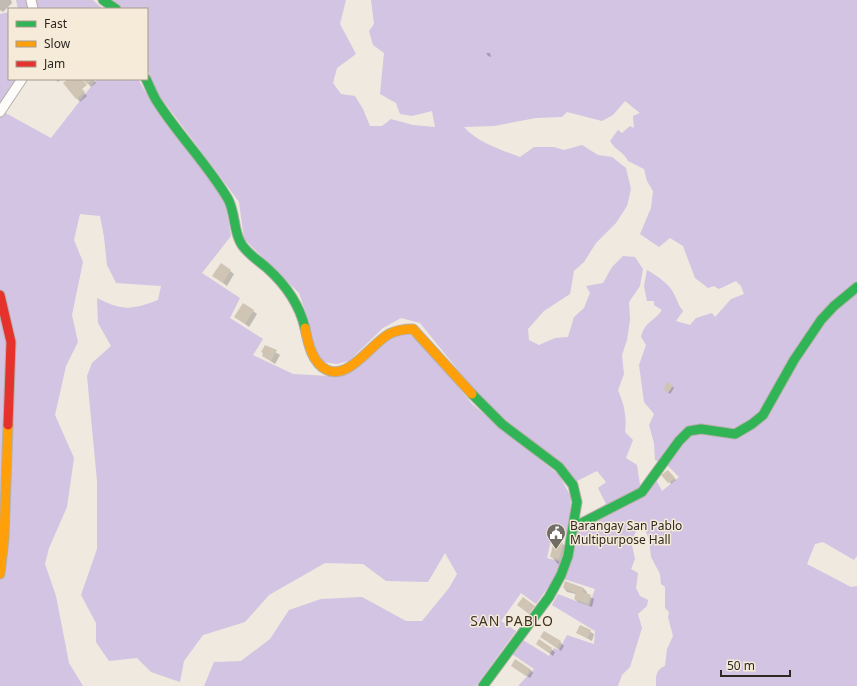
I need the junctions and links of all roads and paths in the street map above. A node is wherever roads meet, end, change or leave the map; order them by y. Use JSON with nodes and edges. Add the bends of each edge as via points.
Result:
{"nodes":[{"id":1,"x":103,"y":0,"type":"edge"},
{"id":2,"x":115,"y":8,"type":"edge"},
{"id":3,"x":21,"y":80,"type":"edge"},
{"id":4,"x":146,"y":80,"type":"edge"},
{"id":5,"x":0,"y":112,"type":"edge"},
{"id":6,"x":857,"y":287,"type":"edge"},
{"id":7,"x":0,"y":295,"type":"edge"},
{"id":8,"x":574,"y":526,"type":"junction"},
{"id":9,"x":0,"y":574,"type":"edge"},
{"id":10,"x":483,"y":686,"type":"edge"}],
"edges":[{"from":1,"to":2,"type":"street"},
{"from":3,"to":5,"type":"street"},
{"from":4,"to":8,"type":"street","via":[[159,106],[213,176],[226,198],[241,244],[252,257],[266,267],[295,300],[315,361],[336,373],[346,370],[398,329],[405,328],[417,332],[480,403],[567,476],[573,485],[577,502]]},
{"from":6,"to":8,"type":"street","via":[[835,304],[824,317],[763,415],[754,423],[740,433],[731,434],[690,430],[682,437],[642,492]]},
{"from":7,"to":9,"type":"street","via":[[11,342],[4,539]]},
{"from":8,"to":10,"type":"street","via":[[568,556],[552,592]]}]}
